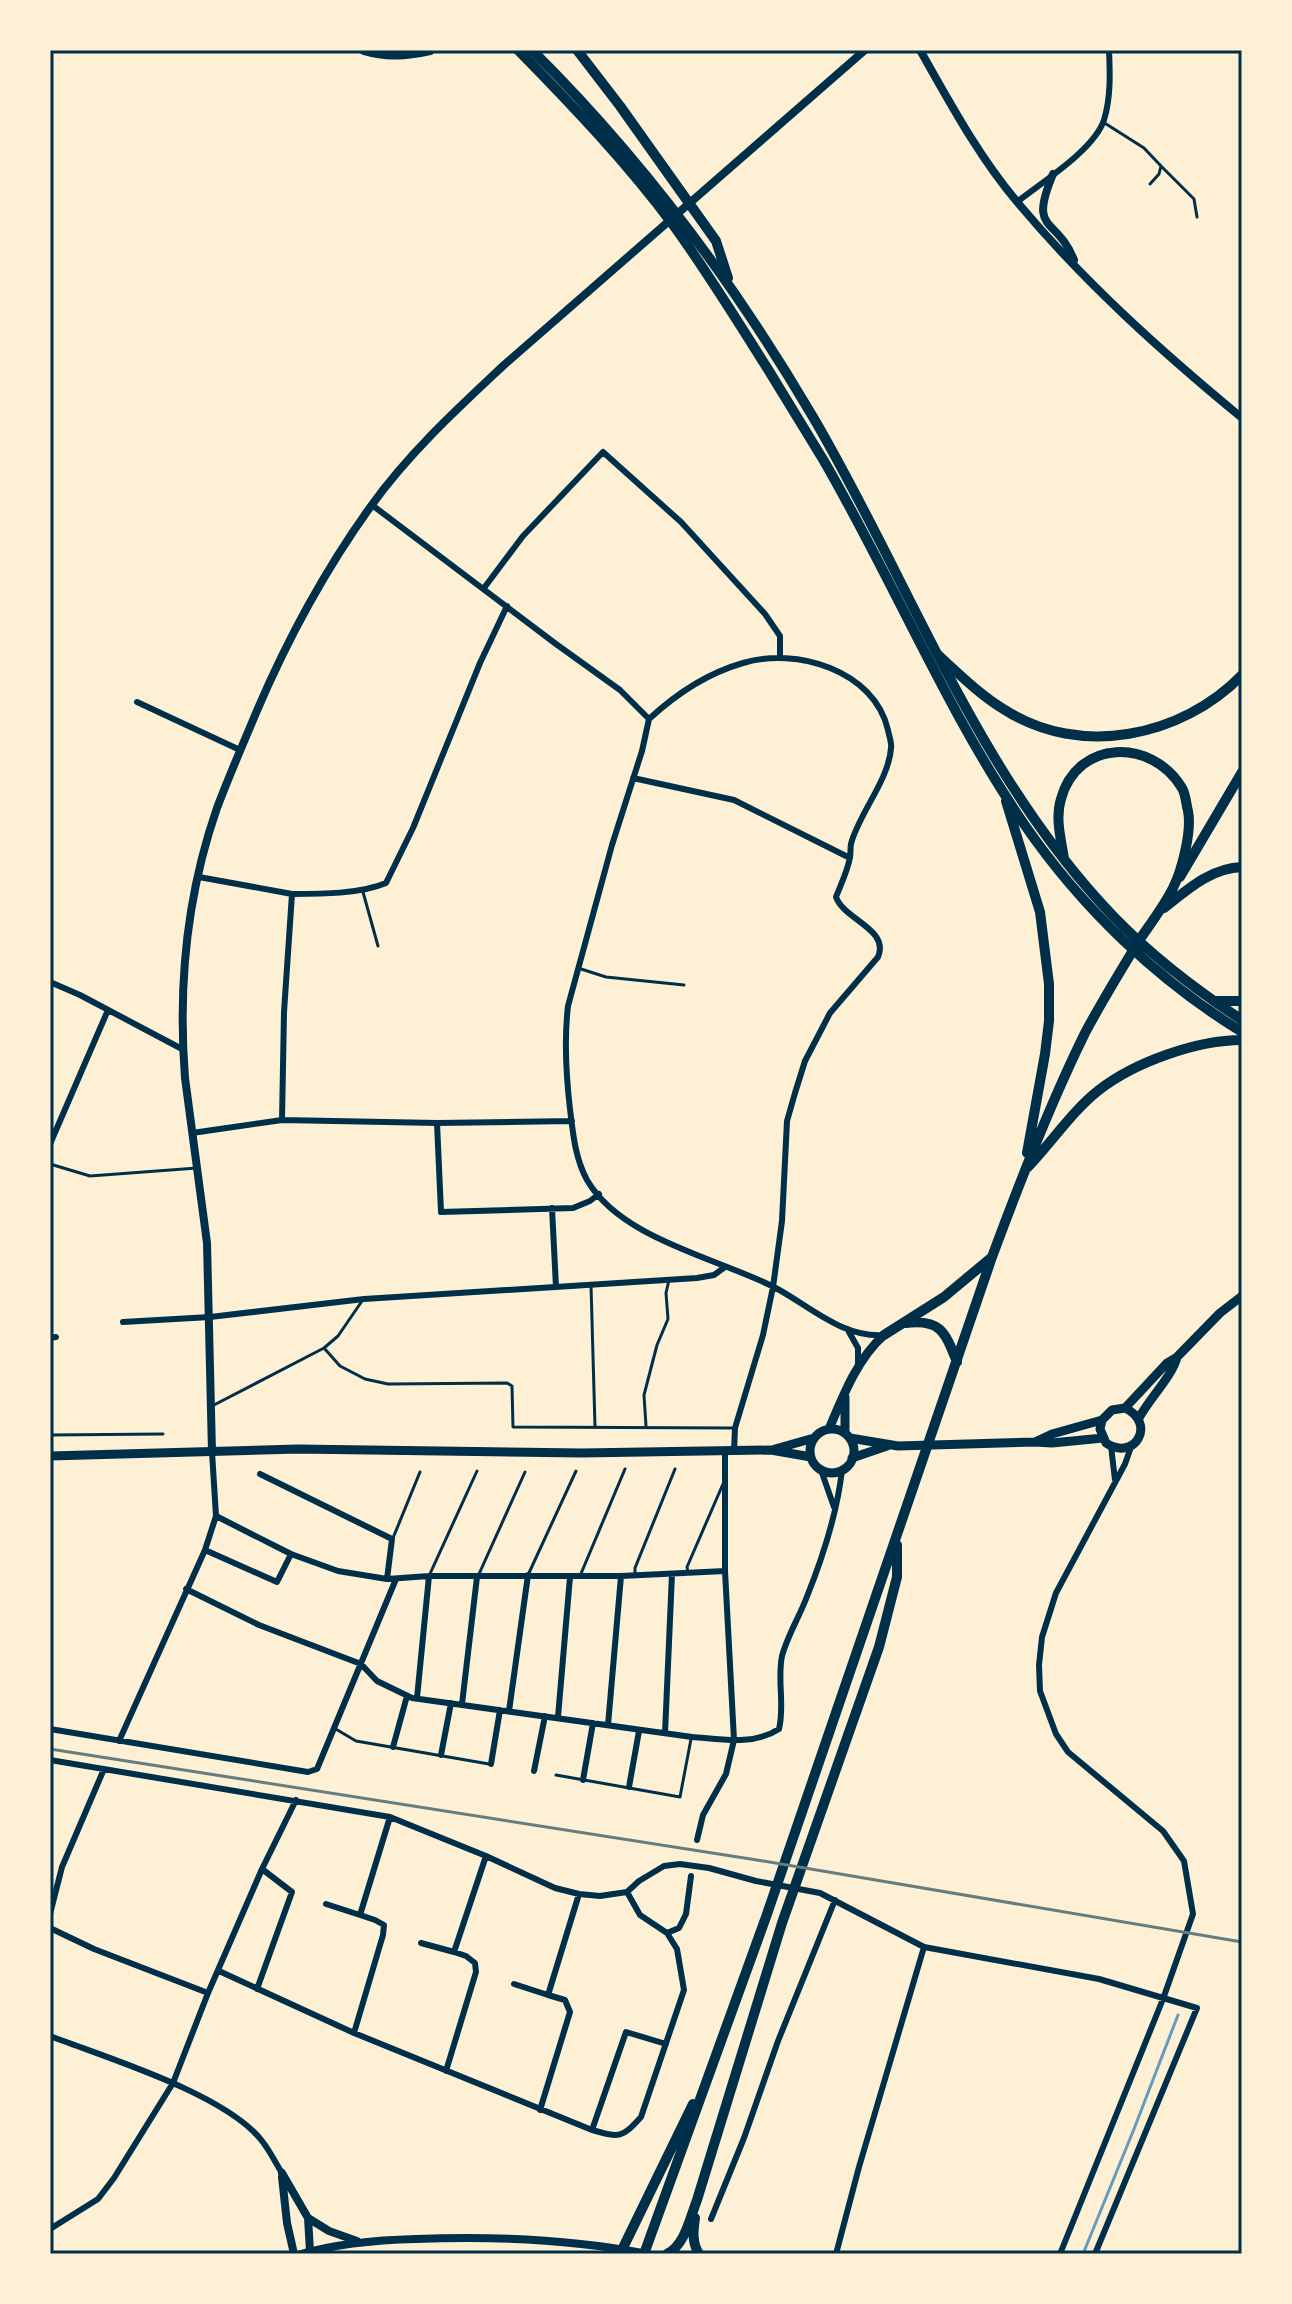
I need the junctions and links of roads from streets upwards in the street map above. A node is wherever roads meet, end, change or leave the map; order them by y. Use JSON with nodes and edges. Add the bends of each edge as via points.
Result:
{"nodes":[{"id":1,"x":364,"y":50,"type":"edge"},
{"id":2,"x":430,"y":50,"type":"edge"},
{"id":3,"x":518,"y":50,"type":"edge"},
{"id":4,"x":532,"y":50,"type":"edge"},
{"id":5,"x":577,"y":50,"type":"edge"},
{"id":6,"x":865,"y":50,"type":"edge"},
{"id":7,"x":920,"y":50,"type":"edge"},
{"id":8,"x":1109,"y":50,"type":"edge"},
{"id":9,"x":1053,"y":174,"type":"junction"},
{"id":10,"x":1017,"y":202,"type":"junction"},
{"id":11,"x":1078,"y":268,"type":"junction"},
{"id":12,"x":731,"y":287,"type":"junction"},
{"id":13,"x":1242,"y":418,"type":"edge"},
{"id":14,"x":372,"y":505,"type":"junction"},
{"id":15,"x":484,"y":588,"type":"junction"},
{"id":16,"x":507,"y":606,"type":"junction"},
{"id":17,"x":936,"y":653,"type":"junction"},
{"id":18,"x":780,"y":657,"type":"junction"},
{"id":19,"x":1242,"y":675,"type":"edge"},
{"id":20,"x":137,"y":702,"type":"dead end"},
{"id":21,"x":649,"y":719,"type":"junction"},
{"id":22,"x":240,"y":750,"type":"junction"},
{"id":23,"x":1242,"y":772,"type":"edge"},
{"id":24,"x":633,"y":778,"type":"junction"},
{"id":25,"x":1003,"y":791,"type":"junction"},
{"id":26,"x":850,"y":858,"type":"junction"},
{"id":27,"x":1064,"y":859,"type":"junction"},
{"id":28,"x":1242,"y":867,"type":"edge"},
{"id":29,"x":199,"y":877,"type":"junction"},
{"id":30,"x":1173,"y":887,"type":"junction"},
{"id":31,"x":292,"y":894,"type":"junction"},
{"id":32,"x":1157,"y":914,"type":"junction"},
{"id":33,"x":1114,"y":923,"type":"junction"},
{"id":34,"x":1165,"y":971,"type":"junction"},
{"id":35,"x":50,"y":982,"type":"edge"},
{"id":36,"x":1213,"y":1000,"type":"junction"},
{"id":37,"x":1242,"y":1001,"type":"edge"},
{"id":38,"x":108,"y":1010,"type":"junction"},
{"id":39,"x":1242,"y":1020,"type":"edge"},
{"id":40,"x":1242,"y":1032,"type":"edge"},
{"id":41,"x":1242,"y":1040,"type":"edge"},
{"id":42,"x":182,"y":1049,"type":"junction"},
{"id":43,"x":282,"y":1120,"type":"junction"},
{"id":44,"x":572,"y":1121,"type":"junction"},
{"id":45,"x":437,"y":1123,"type":"junction"},
{"id":46,"x":192,"y":1133,"type":"junction"},
{"id":47,"x":50,"y":1144,"type":"edge"},
{"id":48,"x":1024,"y":1171,"type":"junction"},
{"id":49,"x":599,"y":1194,"type":"junction"},
{"id":50,"x":552,"y":1208,"type":"junction"},
{"id":51,"x":992,"y":1257,"type":"junction"},
{"id":52,"x":725,"y":1267,"type":"junction"},
{"id":53,"x":556,"y":1287,"type":"junction"},
{"id":54,"x":773,"y":1287,"type":"junction"},
{"id":55,"x":1242,"y":1296,"type":"edge"},
{"id":56,"x":210,"y":1317,"type":"junction"},
{"id":57,"x":123,"y":1322,"type":"dead end"},
{"id":58,"x":904,"y":1323,"type":"junction"},
{"id":59,"x":846,"y":1329,"type":"junction"},
{"id":60,"x":884,"y":1335,"type":"junction"},
{"id":61,"x":1177,"y":1357,"type":"junction"},
{"id":62,"x":957,"y":1362,"type":"junction"},
{"id":63,"x":858,"y":1367,"type":"junction"},
{"id":64,"x":846,"y":1395,"type":"junction"},
{"id":65,"x":1125,"y":1408,"type":"junction"},
{"id":66,"x":1139,"y":1418,"type":"junction"},
{"id":67,"x":1102,"y":1420,"type":"junction"},
{"id":68,"x":829,"y":1429,"type":"junction"},
{"id":69,"x":847,"y":1436,"type":"junction"},
{"id":70,"x":814,"y":1438,"type":"junction"},
{"id":71,"x":1103,"y":1438,"type":"junction"},
{"id":72,"x":1035,"y":1442,"type":"junction"},
{"id":73,"x":890,"y":1445,"type":"junction"},
{"id":74,"x":1111,"y":1446,"type":"junction"},
{"id":75,"x":1131,"y":1446,"type":"junction"},
{"id":76,"x":771,"y":1450,"type":"junction"},
{"id":77,"x":729,"y":1451,"type":"junction"},
{"id":78,"x":212,"y":1452,"type":"junction"},
{"id":79,"x":50,"y":1456,"type":"edge"},
{"id":80,"x":811,"y":1457,"type":"junction"},
{"id":81,"x":852,"y":1458,"type":"junction"},
{"id":82,"x":821,"y":1470,"type":"junction"},
{"id":83,"x":842,"y":1470,"type":"junction"},
{"id":84,"x":260,"y":1474,"type":"dead end"},
{"id":85,"x":1115,"y":1480,"type":"junction"},
{"id":86,"x":835,"y":1510,"type":"junction"},
{"id":87,"x":216,"y":1516,"type":"junction"},
{"id":88,"x":897,"y":1536,"type":"junction"},
{"id":89,"x":205,"y":1550,"type":"junction"},
{"id":90,"x":291,"y":1554,"type":"junction"},
{"id":91,"x":725,"y":1571,"type":"junction"},
{"id":92,"x":672,"y":1574,"type":"junction"},
{"id":93,"x":528,"y":1575,"type":"junction"},
{"id":94,"x":429,"y":1576,"type":"junction"},
{"id":95,"x":621,"y":1576,"type":"junction"},
{"id":96,"x":477,"y":1577,"type":"junction"},
{"id":97,"x":570,"y":1577,"type":"junction"},
{"id":98,"x":387,"y":1579,"type":"junction"},
{"id":99,"x":396,"y":1579,"type":"junction"},
{"id":100,"x":186,"y":1589,"type":"junction"},
{"id":101,"x":361,"y":1664,"type":"junction"},
{"id":102,"x":407,"y":1696,"type":"junction"},
{"id":103,"x":417,"y":1698,"type":"junction"},
{"id":104,"x":451,"y":1703,"type":"junction"},
{"id":105,"x":462,"y":1704,"type":"junction"},
{"id":106,"x":500,"y":1710,"type":"junction"},
{"id":107,"x":509,"y":1711,"type":"junction"},
{"id":108,"x":545,"y":1716,"type":"junction"},
{"id":109,"x":558,"y":1717,"type":"junction"},
{"id":110,"x":593,"y":1723,"type":"junction"},
{"id":111,"x":608,"y":1725,"type":"junction"},
{"id":112,"x":50,"y":1729,"type":"edge"},
{"id":113,"x":639,"y":1731,"type":"junction"},
{"id":114,"x":665,"y":1733,"type":"junction"},
{"id":115,"x":734,"y":1740,"type":"junction"},
{"id":116,"x":119,"y":1741,"type":"junction"},
{"id":117,"x":393,"y":1747,"type":"road end"},
{"id":118,"x":441,"y":1755,"type":"road end"},
{"id":119,"x":50,"y":1760,"type":"edge"},
{"id":120,"x":492,"y":1764,"type":"road end"},
{"id":121,"x":104,"y":1769,"type":"junction"},
{"id":122,"x":534,"y":1771,"type":"dead end"},
{"id":123,"x":583,"y":1780,"type":"road end"},
{"id":124,"x":629,"y":1787,"type":"road end"},
{"id":125,"x":296,"y":1800,"type":"junction"},
{"id":126,"x":390,"y":1817,"type":"junction"},
{"id":127,"x":697,"y":1840,"type":"dead end"},
{"id":128,"x":486,"y":1856,"type":"junction"},
{"id":129,"x":262,"y":1869,"type":"junction"},
{"id":130,"x":691,"y":1876,"type":"dead end"},
{"id":131,"x":627,"y":1892,"type":"junction"},
{"id":132,"x":579,"y":1894,"type":"junction"},
{"id":133,"x":835,"y":1900,"type":"junction"},
{"id":134,"x":326,"y":1904,"type":"dead end"},
{"id":135,"x":50,"y":1914,"type":"edge"},
{"id":136,"x":360,"y":1915,"type":"junction"},
{"id":137,"x":50,"y":1928,"type":"edge"},
{"id":138,"x":667,"y":1933,"type":"junction"},
{"id":139,"x":421,"y":1943,"type":"dead end"},
{"id":140,"x":924,"y":1947,"type":"junction"},
{"id":141,"x":454,"y":1952,"type":"junction"},
{"id":142,"x":219,"y":1971,"type":"junction"},
{"id":143,"x":514,"y":1984,"type":"dead end"},
{"id":144,"x":257,"y":1989,"type":"junction"},
{"id":145,"x":208,"y":1993,"type":"junction"},
{"id":146,"x":548,"y":1995,"type":"junction"},
{"id":147,"x":1163,"y":1999,"type":"junction"},
{"id":148,"x":354,"y":2033,"type":"junction"},
{"id":149,"x":50,"y":2036,"type":"edge"},
{"id":150,"x":666,"y":2044,"type":"junction"},
{"id":151,"x":716,"y":2060,"type":"junction"},
{"id":152,"x":446,"y":2071,"type":"junction"},
{"id":153,"x":173,"y":2083,"type":"junction"},
{"id":154,"x":540,"y":2110,"type":"junction"},
{"id":155,"x":592,"y":2130,"type":"junction"},
{"id":156,"x":282,"y":2173,"type":"junction"},
{"id":157,"x":697,"y":2200,"type":"junction"},
{"id":158,"x":308,"y":2218,"type":"junction"},
{"id":159,"x":711,"y":2219,"type":"dead end"},
{"id":160,"x":50,"y":2229,"type":"edge"},
{"id":161,"x":358,"y":2241,"type":"junction"},
{"id":162,"x":307,"y":2253,"type":"edge"},
{"id":163,"x":294,"y":2254,"type":"edge"},
{"id":164,"x":620,"y":2254,"type":"edge"},
{"id":165,"x":646,"y":2254,"type":"edge"},
{"id":166,"x":667,"y":2254,"type":"edge"},
{"id":167,"x":699,"y":2254,"type":"edge"},
{"id":168,"x":836,"y":2254,"type":"edge"},
{"id":169,"x":1060,"y":2254,"type":"edge"},
{"id":170,"x":1095,"y":2254,"type":"edge"}],
"edges":[{"from":1,"to":2,"type":"main road","via":[[406,55]]},
{"from":3,"to":25,"type":"main road","via":[[610,148],[673,225],[726,303],[824,461]]},
{"from":4,"to":12,"type":"main road","via":[[618,143]]},
{"from":5,"to":12,"type":"main road","via":[[716,241]]},
{"from":6,"to":14,"type":"street","via":[[459,407]]},
{"from":7,"to":10,"type":"street","via":[[968,133]]},
{"from":8,"to":9,"type":"street","via":[[1103,122],[1084,150]]},
{"from":9,"to":10,"type":"street"},
{"from":9,"to":11,"type":"street","via":[[1042,215]]},
{"from":10,"to":11,"type":"street"},
{"from":11,"to":13,"type":"street","via":[[1121,314]]},
{"from":12,"to":17,"type":"main road","via":[[825,438]]},
{"from":14,"to":15,"type":"street"},
{"from":14,"to":22,"type":"street","via":[[291,635]]},
{"from":15,"to":16,"type":"street"},
{"from":15,"to":18,"type":"street","via":[[523,536],[603,452],[681,522],[765,614],[780,636]]},
{"from":16,"to":21,"type":"street","via":[[620,690]]},
{"from":16,"to":31,"type":"street","via":[[390,878],[362,889]]},
{"from":17,"to":19,"type":"main road","via":[[1005,711],[1072,735],[1136,734],[1167,725]]},
{"from":17,"to":27,"type":"main road","via":[[1010,783]]},
{"from":18,"to":21,"type":"street","via":[[744,662],[709,676]]},
{"from":18,"to":26,"type":"street","via":[[835,670],[860,684],[876,700],[886,723],[891,747],[883,777],[851,843]]},
{"from":20,"to":22,"type":"street"},
{"from":21,"to":24,"type":"street"},
{"from":22,"to":29,"type":"street"},
{"from":23,"to":30,"type":"main road"},
{"from":24,"to":26,"type":"street","via":[[734,800]]},
{"from":24,"to":44,"type":"street","via":[[577,968],[566,1024]]},
{"from":25,"to":33,"type":"main road","via":[[1065,876]]},
{"from":25,"to":48,"type":"main road","via":[[1040,912],[1049,984],[1045,1054]]},
{"from":26,"to":54,"type":"street","via":[[836,901],[880,940],[882,948],[830,1013],[805,1061],[787,1121]]},
{"from":27,"to":30,"type":"main road","via":[[1058,815],[1072,773],[1088,760],[1117,751],[1146,756],[1166,767],[1183,790],[1189,817]]},
{"from":27,"to":33,"type":"main road"},
{"from":28,"to":32,"type":"main road","via":[[1197,882]]},
{"from":29,"to":31,"type":"street"},
{"from":29,"to":42,"type":"street","via":[[186,945]]},
{"from":30,"to":32,"type":"main road"},
{"from":31,"to":43,"type":"street"},
{"from":32,"to":48,"type":"main road","via":[[1086,1033]]},
{"from":33,"to":34,"type":"main road"},
{"from":34,"to":36,"type":"main road"},
{"from":34,"to":40,"type":"main road"},
{"from":35,"to":38,"type":"street"},
{"from":36,"to":37,"type":"main road"},
{"from":36,"to":39,"type":"main road"},
{"from":38,"to":42,"type":"street"},
{"from":38,"to":47,"type":"street"},
{"from":41,"to":48,"type":"main road","via":[[1207,1043],[1122,1074],[1075,1113]]},
{"from":42,"to":46,"type":"street"},
{"from":43,"to":45,"type":"street"},
{"from":43,"to":46,"type":"street"},
{"from":44,"to":45,"type":"street"},
{"from":44,"to":49,"type":"street","via":[[576,1152]]},
{"from":45,"to":50,"type":"street","via":[[441,1212]]},
{"from":46,"to":56,"type":"street","via":[[207,1243]]},
{"from":48,"to":51,"type":"main road"},
{"from":49,"to":50,"type":"street","via":[[573,1208]]},
{"from":49,"to":52,"type":"street","via":[[622,1218]]},
{"from":50,"to":53,"type":"street"},
{"from":51,"to":58,"type":"main road"},
{"from":51,"to":62,"type":"main road"},
{"from":52,"to":53,"type":"street","via":[[714,1275]]},
{"from":52,"to":54,"type":"street"},
{"from":53,"to":56,"type":"street","via":[[364,1299]]},
{"from":54,"to":59,"type":"street"},
{"from":54,"to":77,"type":"street"},
{"from":55,"to":61,"type":"main road"},
{"from":56,"to":57,"type":"street"},
{"from":56,"to":78,"type":"street"},
{"from":58,"to":60,"type":"main road"},
{"from":58,"to":62,"type":"main road","via":[[920,1321],[938,1328]]},
{"from":59,"to":60,"type":"street"},
{"from":59,"to":63,"type":"street","via":[[858,1348]]},
{"from":60,"to":63,"type":"main road"},
{"from":61,"to":65,"type":"main road"},
{"from":61,"to":66,"type":"main road"},
{"from":62,"to":88,"type":"main road"},
{"from":63,"to":64,"type":"main road"},
{"from":64,"to":68,"type":"main road"},
{"from":64,"to":69,"type":"main road"},
{"from":65,"to":66,"type":"main road"},
{"from":65,"to":67,"type":"main road","via":[[1112,1410]]},
{"from":66,"to":75,"type":"main road","via":[[1143,1436]]},
{"from":67,"to":71,"type":"main road"},
{"from":67,"to":72,"type":"main road"},
{"from":68,"to":69,"type":"main road"},
{"from":68,"to":70,"type":"main road"},
{"from":69,"to":73,"type":"main road"},
{"from":69,"to":81,"type":"main road","via":[[853,1444]]},
{"from":70,"to":76,"type":"main road"},
{"from":70,"to":80,"type":"main road"},
{"from":71,"to":72,"type":"main road"},
{"from":71,"to":74,"type":"main road"},
{"from":72,"to":73,"type":"main road"},
{"from":73,"to":81,"type":"main road"},
{"from":74,"to":75,"type":"main road"},
{"from":74,"to":85,"type":"street"},
{"from":75,"to":85,"type":"street"},
{"from":76,"to":77,"type":"main road"},
{"from":76,"to":80,"type":"main road"},
{"from":77,"to":78,"type":"main road"},
{"from":77,"to":91,"type":"street"},
{"from":78,"to":79,"type":"main road"},
{"from":78,"to":87,"type":"street"},
{"from":80,"to":82,"type":"main road"},
{"from":81,"to":83,"type":"main road"},
{"from":82,"to":83,"type":"main road"},
{"from":82,"to":86,"type":"street"},
{"from":83,"to":86,"type":"street"},
{"from":84,"to":98,"type":"street","via":[[392,1539]]},
{"from":85,"to":147,"type":"street","via":[[1056,1593],[1042,1637],[1040,1691],[1068,1752],[1163,1831],[1184,1861],[1193,1914]]},
{"from":86,"to":115,"type":"street","via":[[822,1561],[782,1655],[779,1729],[765,1738]]},
{"from":87,"to":89,"type":"street"},
{"from":87,"to":90,"type":"street"},
{"from":88,"to":151,"type":"main road"},
{"from":88,"to":157,"type":"main road","via":[[897,1577],[879,1647],[782,1923]]},
{"from":89,"to":90,"type":"street","via":[[277,1582]]},
{"from":89,"to":100,"type":"street"},
{"from":90,"to":98,"type":"street","via":[[338,1571]]},
{"from":91,"to":92,"type":"street"},
{"from":91,"to":115,"type":"street"},
{"from":92,"to":95,"type":"street"},
{"from":92,"to":114,"type":"street"},
{"from":93,"to":96,"type":"street"},
{"from":93,"to":97,"type":"street"},
{"from":93,"to":107,"type":"street"},
{"from":94,"to":96,"type":"street"},
{"from":94,"to":99,"type":"street"},
{"from":94,"to":103,"type":"street"},
{"from":95,"to":97,"type":"street"},
{"from":95,"to":111,"type":"street"},
{"from":96,"to":105,"type":"street"},
{"from":97,"to":109,"type":"street"},
{"from":98,"to":99,"type":"street"},
{"from":99,"to":101,"type":"street"},
{"from":100,"to":101,"type":"street","via":[[259,1625]]},
{"from":100,"to":116,"type":"street"},
{"from":101,"to":102,"type":"street","via":[[377,1681]]},
{"from":101,"to":116,"type":"street","via":[[317,1769],[308,1772]]},
{"from":102,"to":103,"type":"street"},
{"from":102,"to":117,"type":"street"},
{"from":103,"to":104,"type":"street"},
{"from":104,"to":105,"type":"street"},
{"from":104,"to":118,"type":"street"},
{"from":105,"to":106,"type":"street"},
{"from":106,"to":107,"type":"street"},
{"from":106,"to":120,"type":"street"},
{"from":107,"to":108,"type":"street"},
{"from":108,"to":109,"type":"street"},
{"from":108,"to":122,"type":"street"},
{"from":109,"to":110,"type":"street"},
{"from":110,"to":111,"type":"street"},
{"from":110,"to":123,"type":"street"},
{"from":111,"to":113,"type":"street"},
{"from":112,"to":116,"type":"street"},
{"from":113,"to":114,"type":"street"},
{"from":113,"to":124,"type":"street"},
{"from":114,"to":115,"type":"street"},
{"from":115,"to":127,"type":"street","via":[[726,1774],[703,1815]]},
{"from":119,"to":121,"type":"street"},
{"from":121,"to":125,"type":"street"},
{"from":121,"to":135,"type":"street","via":[[62,1867]]},
{"from":125,"to":126,"type":"street"},
{"from":125,"to":129,"type":"street"},
{"from":126,"to":128,"type":"street"},
{"from":126,"to":136,"type":"street"},
{"from":128,"to":132,"type":"street"},
{"from":128,"to":141,"type":"street"},
{"from":129,"to":142,"type":"street"},
{"from":129,"to":144,"type":"street","via":[[292,1892]]},
{"from":130,"to":138,"type":"street","via":[[686,1914],[679,1928]]},
{"from":131,"to":132,"type":"street"},
{"from":131,"to":133,"type":"street","via":[[664,1866],[680,1864]]},
{"from":131,"to":138,"type":"street","via":[[640,1915]]},
{"from":132,"to":146,"type":"street"},
{"from":133,"to":140,"type":"street"},
{"from":133,"to":159,"type":"street"},
{"from":134,"to":136,"type":"street"},
{"from":136,"to":148,"type":"street","via":[[384,1925]]},
{"from":137,"to":145,"type":"street"},
{"from":138,"to":150,"type":"street","via":[[677,1949],[684,1990]]},
{"from":139,"to":141,"type":"street"},
{"from":140,"to":147,"type":"street","via":[[1099,1979]]},
{"from":140,"to":168,"type":"street"},
{"from":141,"to":152,"type":"street","via":[[475,1963],[476,1972]]},
{"from":142,"to":144,"type":"street"},
{"from":142,"to":145,"type":"street"},
{"from":143,"to":146,"type":"street"},
{"from":144,"to":148,"type":"street"},
{"from":145,"to":153,"type":"street"},
{"from":146,"to":154,"type":"street","via":[[565,2000],[570,2012]]},
{"from":147,"to":169,"type":"street"},
{"from":147,"to":170,"type":"street","via":[[1197,2008]]},
{"from":148,"to":152,"type":"street"},
{"from":149,"to":153,"type":"street"},
{"from":150,"to":155,"type":"street","via":[[641,2117],[629,2131],[615,2137]]},
{"from":150,"to":155,"type":"street","via":[[626,2032]]},
{"from":151,"to":164,"type":"main road"},
{"from":151,"to":165,"type":"main road"},
{"from":152,"to":154,"type":"street"},
{"from":153,"to":156,"type":"street","via":[[240,2120],[262,2140]]},
{"from":153,"to":160,"type":"street","via":[[98,2199]]},
{"from":154,"to":155,"type":"street"},
{"from":156,"to":158,"type":"street"},
{"from":156,"to":163,"type":"street"},
{"from":157,"to":166,"type":"main road","via":[[680,2244]]},
{"from":157,"to":167,"type":"main road","via":[[693,2231]]},
{"from":158,"to":161,"type":"street"},
{"from":158,"to":162,"type":"street"},
{"from":161,"to":162,"type":"street"},
{"from":161,"to":165,"type":"street","via":[[522,2239]]}]}
